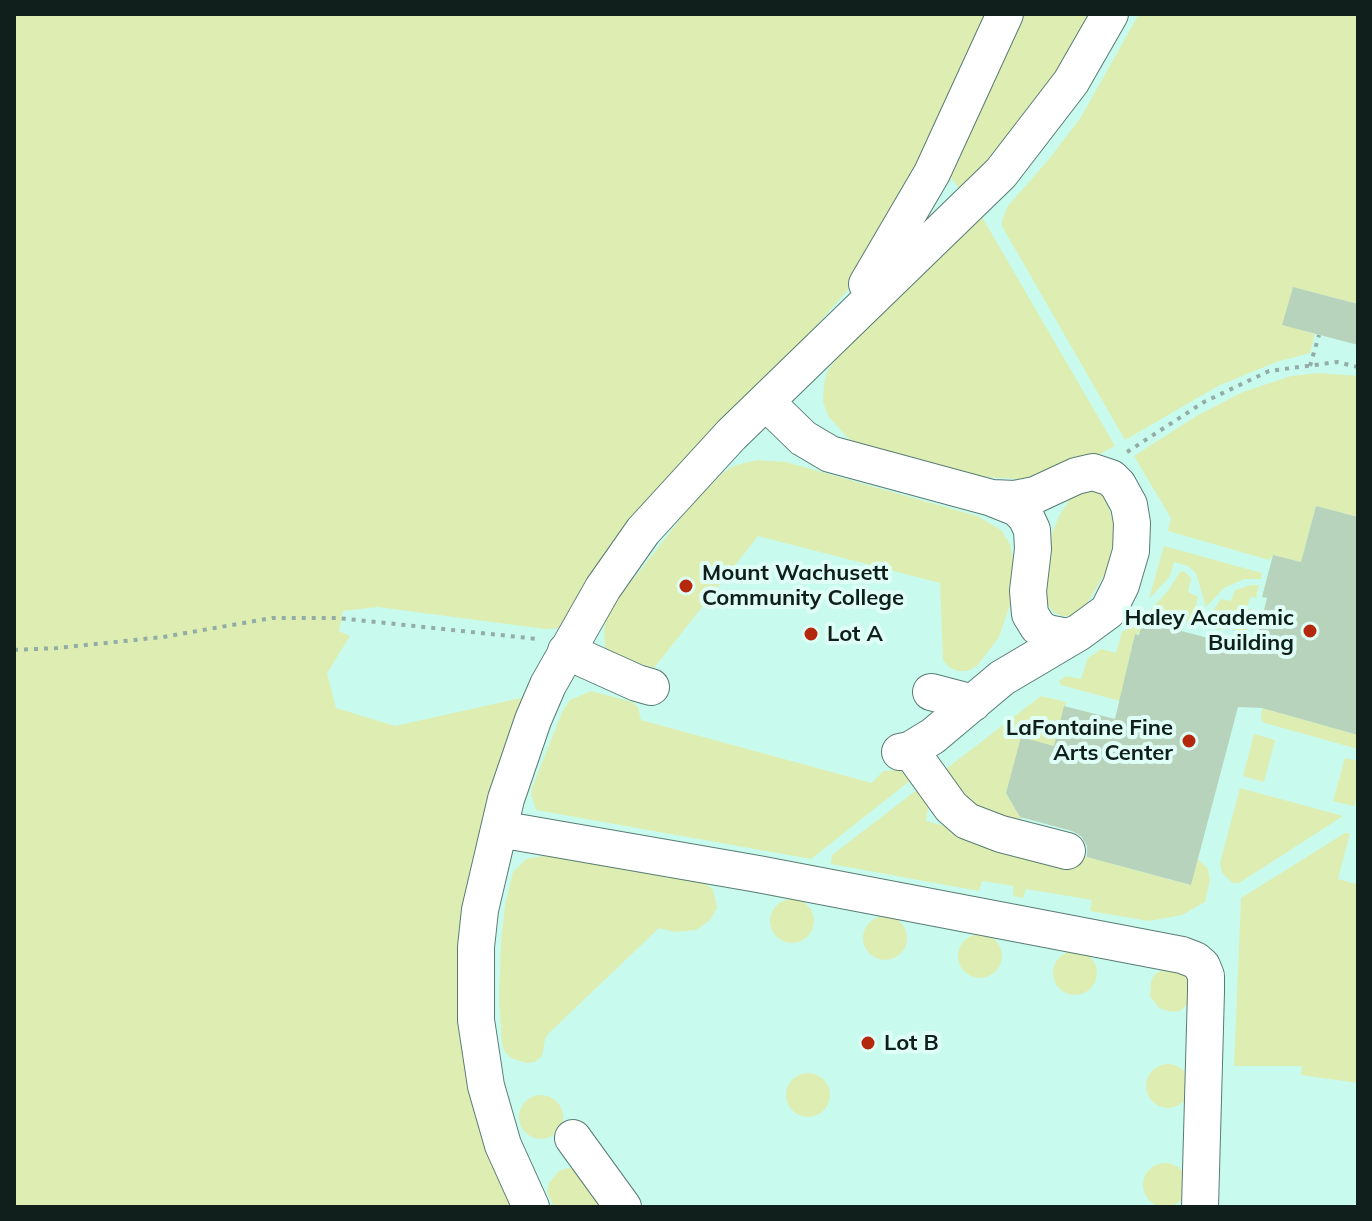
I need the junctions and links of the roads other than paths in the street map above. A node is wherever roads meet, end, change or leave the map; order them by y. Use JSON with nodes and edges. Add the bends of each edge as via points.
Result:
{"nodes":[{"id":1,"x":1005,"y":14,"type":"edge"},
{"id":2,"x":1110,"y":14,"type":"edge"},
{"id":3,"x":825,"y":344,"type":"junction"},
{"id":4,"x":766,"y":402,"type":"junction"},
{"id":5,"x":1076,"y":476,"type":"junction"},
{"id":6,"x":992,"y":498,"type":"junction"},
{"id":7,"x":1033,"y":549,"type":"junction"},
{"id":8,"x":1030,"y":614,"type":"junction"},
{"id":9,"x":1078,"y":633,"type":"junction"},
{"id":10,"x":566,"y":651,"type":"junction"},
{"id":11,"x":1002,"y":678,"type":"junction"},
{"id":12,"x":651,"y":687,"type":"dead end"},
{"id":13,"x":931,"y":692,"type":"dead end"},
{"id":14,"x":973,"y":703,"type":"junction"},
{"id":15,"x":499,"y":829,"type":"junction"},
{"id":16,"x":1067,"y":851,"type":"dead end"},
{"id":17,"x":573,"y":1138,"type":"dead end"},
{"id":18,"x":531,"y":1207,"type":"edge"},
{"id":19,"x":623,"y":1207,"type":"edge"},
{"id":20,"x":1200,"y":1207,"type":"edge"}],
"edges":[{"from":1,"to":3,"type":"lane","via":[[915,205]]},
{"from":2,"to":3,"type":"lane","via":[[1071,82],[1001,173]]},
{"from":3,"to":4,"type":"lane"},
{"from":4,"to":6,"type":"lane","via":[[803,438],[830,454]]},
{"from":4,"to":10,"type":"lane","via":[[643,531]]},
{"from":5,"to":6,"type":"lane","via":[[1035,495]]},
{"from":5,"to":7,"type":"lane","via":[[1051,499]]},
{"from":5,"to":9,"type":"lane","via":[[1093,472],[1111,478],[1129,505],[1132,523],[1121,585],[1108,611]]},
{"from":6,"to":7,"type":"lane","via":[[1026,517]]},
{"from":7,"to":8,"type":"lane"},
{"from":8,"to":9,"type":"lane","via":[[1047,633]]},
{"from":8,"to":11,"type":"lane","via":[[1025,647]]},
{"from":9,"to":11,"type":"lane"},
{"from":10,"to":12,"type":"lane"},
{"from":10,"to":15,"type":"lane","via":[[533,720]]},
{"from":11,"to":14,"type":"lane"},
{"from":13,"to":14,"type":"lane"},
{"from":14,"to":16,"type":"lane","via":[[905,751],[967,821]]},
{"from":15,"to":18,"type":"lane","via":[[480,910],[476,1020],[493,1116]]},
{"from":15,"to":20,"type":"lane","via":[[1195,960],[1206,976]]},
{"from":17,"to":19,"type":"lane"}]}
